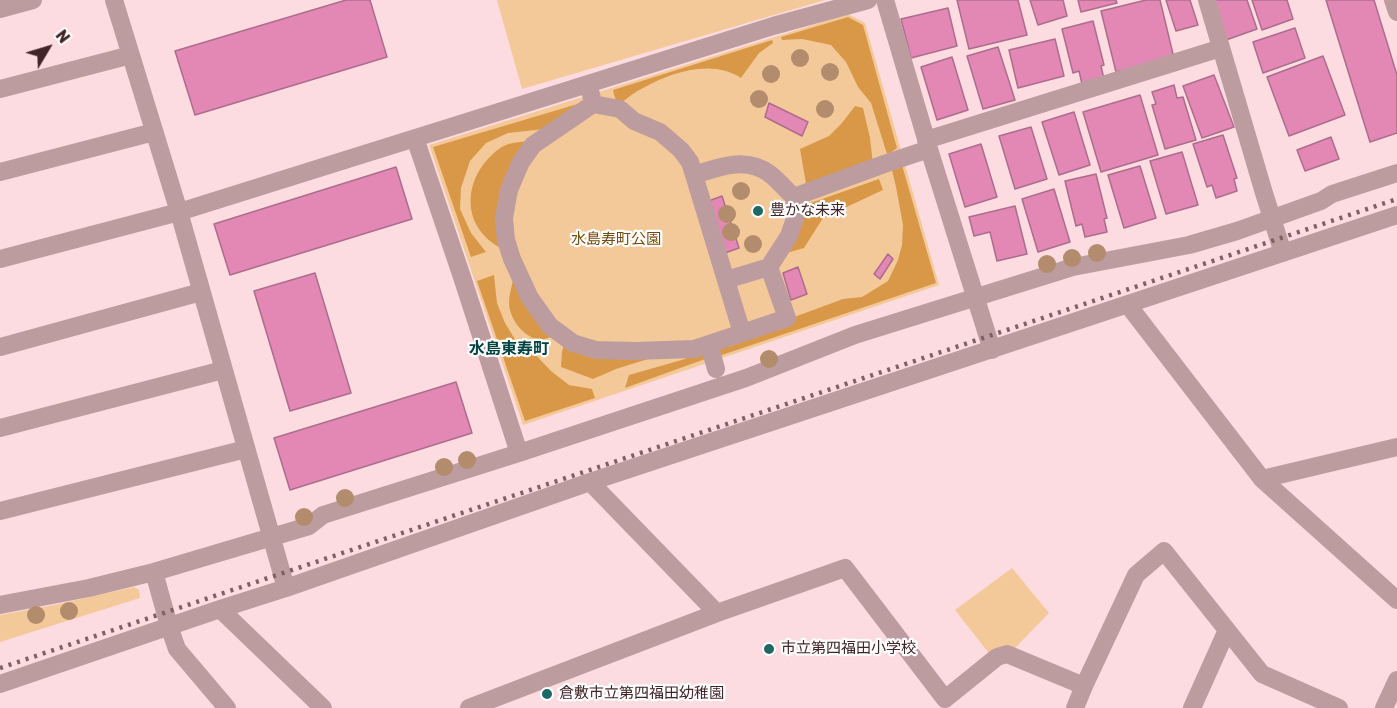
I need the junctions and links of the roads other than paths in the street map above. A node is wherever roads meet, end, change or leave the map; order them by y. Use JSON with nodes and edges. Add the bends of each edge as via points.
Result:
{"nodes":[{"id":1,"x":33,"y":0,"type":"edge"},
{"id":2,"x":114,"y":0,"type":"edge"},
{"id":3,"x":868,"y":0,"type":"edge"},
{"id":4,"x":885,"y":0,"type":"edge"},
{"id":5,"x":1207,"y":0,"type":"edge"},
{"id":6,"x":1393,"y":0,"type":"edge"},
{"id":7,"x":0,"y":9,"type":"edge"},
{"id":8,"x":1397,"y":12,"type":"edge"},
{"id":9,"x":1221,"y":48,"type":"junction"},
{"id":10,"x":131,"y":56,"type":"junction"},
{"id":11,"x":588,"y":84,"type":"junction"},
{"id":12,"x":0,"y":89,"type":"edge"},
{"id":13,"x":593,"y":105,"type":"junction"},
{"id":14,"x":154,"y":132,"type":"junction"},
{"id":15,"x":415,"y":138,"type":"junction"},
{"id":16,"x":927,"y":145,"type":"junction"},
{"id":17,"x":0,"y":172,"type":"edge"},
{"id":18,"x":1397,"y":173,"type":"edge"},
{"id":19,"x":694,"y":175,"type":"junction"},
{"id":20,"x":794,"y":197,"type":"junction"},
{"id":21,"x":179,"y":213,"type":"junction"},
{"id":22,"x":1397,"y":215,"type":"edge"},
{"id":23,"x":1272,"y":219,"type":"junction"},
{"id":24,"x":1283,"y":253,"type":"junction"},
{"id":25,"x":0,"y":259,"type":"edge"},
{"id":26,"x":769,"y":267,"type":"junction"},
{"id":27,"x":726,"y":280,"type":"junction"},
{"id":28,"x":201,"y":292,"type":"junction"},
{"id":29,"x":976,"y":299,"type":"junction"},
{"id":30,"x":1128,"y":305,"type":"junction"},
{"id":31,"x":742,"y":333,"type":"junction"},
{"id":32,"x":709,"y":344,"type":"junction"},
{"id":33,"x":0,"y":347,"type":"edge"},
{"id":34,"x":992,"y":350,"type":"junction"},
{"id":35,"x":716,"y":369,"type":"dead end"},
{"id":36,"x":223,"y":370,"type":"junction"},
{"id":37,"x":0,"y":428,"type":"edge"},
{"id":38,"x":1397,"y":447,"type":"edge"},
{"id":39,"x":246,"y":449,"type":"junction"},
{"id":40,"x":519,"y":453,"type":"junction"},
{"id":41,"x":1262,"y":479,"type":"junction"},
{"id":42,"x":590,"y":482,"type":"junction"},
{"id":43,"x":0,"y":511,"type":"edge"},
{"id":44,"x":271,"y":537,"type":"junction"},
{"id":45,"x":154,"y":572,"type":"junction"},
{"id":46,"x":286,"y":588,"type":"junction"},
{"id":47,"x":1397,"y":600,"type":"edge"},
{"id":48,"x":0,"y":604,"type":"edge"},
{"id":49,"x":220,"y":609,"type":"junction"},
{"id":50,"x":717,"y":613,"type":"junction"},
{"id":51,"x":169,"y":626,"type":"junction"},
{"id":52,"x":1227,"y":630,"type":"junction"},
{"id":53,"x":1397,"y":680,"type":"edge"},
{"id":54,"x":0,"y":684,"type":"edge"},
{"id":55,"x":1084,"y":686,"type":"junction"},
{"id":56,"x":947,"y":703,"type":"edge"},
{"id":57,"x":1319,"y":704,"type":"edge"},
{"id":58,"x":227,"y":708,"type":"edge"},
{"id":59,"x":323,"y":708,"type":"edge"},
{"id":60,"x":469,"y":708,"type":"edge"},
{"id":61,"x":1076,"y":708,"type":"edge"},
{"id":62,"x":1192,"y":708,"type":"edge"},
{"id":63,"x":1339,"y":708,"type":"edge"},
{"id":64,"x":1384,"y":708,"type":"edge"}],
"edges":[{"from":1,"to":7,"type":"street"},
{"from":2,"to":10,"type":"street"},
{"from":3,"to":11,"type":"street"},
{"from":4,"to":16,"type":"street"},
{"from":5,"to":9,"type":"street"},
{"from":6,"to":8,"type":"street"},
{"from":9,"to":16,"type":"street"},
{"from":9,"to":23,"type":"street"},
{"from":10,"to":12,"type":"street"},
{"from":10,"to":14,"type":"street"},
{"from":11,"to":13,"type":"street"},
{"from":11,"to":15,"type":"street"},
{"from":13,"to":19,"type":"street","via":[[620,109],[634,121],[660,132],[681,150]]},
{"from":13,"to":32,"type":"street","via":[[533,145],[509,190],[504,218],[506,240],[530,298],[550,326],[573,343],[596,350],[694,349]]},
{"from":14,"to":17,"type":"street"},
{"from":14,"to":21,"type":"street"},
{"from":15,"to":21,"type":"street"},
{"from":15,"to":40,"type":"street"},
{"from":16,"to":20,"type":"street"},
{"from":16,"to":29,"type":"street"},
{"from":18,"to":23,"type":"street"},
{"from":19,"to":20,"type":"street","via":[[730,164],[748,164],[769,173]]},
{"from":19,"to":27,"type":"street"},
{"from":20,"to":26,"type":"street","via":[[796,215],[789,236]]},
{"from":21,"to":25,"type":"street"},
{"from":21,"to":28,"type":"street"},
{"from":22,"to":24,"type":"street"},
{"from":23,"to":24,"type":"street"},
{"from":23,"to":29,"type":"street","via":[[1190,245],[1073,267]]},
{"from":24,"to":30,"type":"street"},
{"from":26,"to":27,"type":"street"},
{"from":26,"to":31,"type":"street","via":[[787,318]]},
{"from":27,"to":31,"type":"street"},
{"from":28,"to":33,"type":"street"},
{"from":28,"to":36,"type":"street"},
{"from":29,"to":34,"type":"street"},
{"from":29,"to":40,"type":"street","via":[[855,336],[746,378]]},
{"from":30,"to":34,"type":"street"},
{"from":30,"to":41,"type":"street"},
{"from":31,"to":32,"type":"street"},
{"from":32,"to":35,"type":"street"},
{"from":34,"to":42,"type":"street"},
{"from":36,"to":37,"type":"street"},
{"from":36,"to":39,"type":"street"},
{"from":38,"to":41,"type":"street"},
{"from":39,"to":43,"type":"street"},
{"from":39,"to":44,"type":"street"},
{"from":40,"to":44,"type":"street","via":[[323,515],[309,526]]},
{"from":41,"to":47,"type":"street"},
{"from":42,"to":46,"type":"street"},
{"from":42,"to":50,"type":"street"},
{"from":44,"to":45,"type":"street"},
{"from":44,"to":46,"type":"street"},
{"from":45,"to":48,"type":"street"},
{"from":45,"to":51,"type":"street"},
{"from":46,"to":49,"type":"street"},
{"from":49,"to":51,"type":"street"},
{"from":49,"to":59,"type":"street"},
{"from":50,"to":56,"type":"street","via":[[845,568]]},
{"from":50,"to":60,"type":"street"},
{"from":51,"to":54,"type":"street"},
{"from":51,"to":58,"type":"street","via":[[177,649]]},
{"from":52,"to":55,"type":"street","via":[[1164,550],[1136,575]]},
{"from":52,"to":57,"type":"street","via":[[1262,674]]},
{"from":52,"to":62,"type":"street"},
{"from":53,"to":64,"type":"street"},
{"from":55,"to":56,"type":"street","via":[[1007,654],[998,657]]},
{"from":55,"to":61,"type":"street"},
{"from":57,"to":63,"type":"street"}]}
